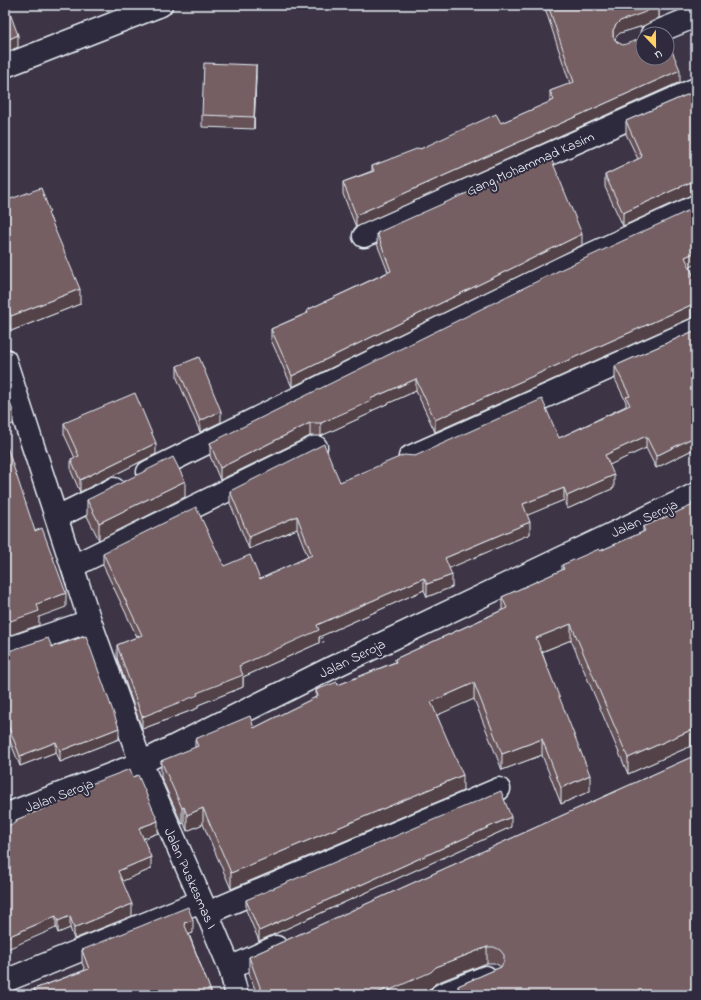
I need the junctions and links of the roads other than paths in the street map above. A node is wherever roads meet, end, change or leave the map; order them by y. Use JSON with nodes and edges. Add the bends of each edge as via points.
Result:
{"nodes":[{"id":1,"x":161,"y":5,"type":"edge"},
{"id":2,"x":696,"y":16,"type":"edge"},
{"id":3,"x":672,"y":26,"type":"edge"},
{"id":4,"x":5,"y":66,"type":"edge"},
{"id":5,"x":696,"y":89,"type":"edge"},
{"id":6,"x":696,"y":206,"type":"edge"},
{"id":7,"x":364,"y":236,"type":"dead end"},
{"id":8,"x":696,"y":330,"type":"edge"},
{"id":9,"x":6,"y":364,"type":"edge"},
{"id":10,"x":316,"y":447,"type":"edge"},
{"id":11,"x":410,"y":457,"type":"edge"},
{"id":12,"x":696,"y":494,"type":"edge"},
{"id":13,"x":57,"y":517,"type":"junction"},
{"id":14,"x":73,"y":566,"type":"junction"},
{"id":15,"x":90,"y":621,"type":"junction"},
{"id":16,"x":5,"y":650,"type":"edge"},
{"id":17,"x":141,"y":763,"type":"junction"},
{"id":18,"x":500,"y":789,"type":"dead end"},
{"id":19,"x":5,"y":815,"type":"edge"},
{"id":20,"x":204,"y":907,"type":"junction"},
{"id":21,"x":295,"y":939,"type":"edge"},
{"id":22,"x":230,"y":968,"type":"junction"},
{"id":23,"x":492,"y":975,"type":"edge"},
{"id":24,"x":5,"y":981,"type":"edge"},
{"id":25,"x":237,"y":995,"type":"edge"},
{"id":26,"x":441,"y":995,"type":"edge"}],
"edges":[{"from":1,"to":4,"type":"street"},
{"from":2,"to":3,"type":"street"},
{"from":5,"to":7,"type":"street","name":"Gang Mohammad Kasim"},
{"from":6,"to":13,"type":"street","via":[[557,270]]},
{"from":8,"to":11,"type":"street"},
{"from":9,"to":13,"type":"street","name":"Jalan Puskesmas I"},
{"from":10,"to":14,"type":"street"},
{"from":12,"to":17,"type":"street","name":"Jalan Seroja","via":[[333,667]]},
{"from":13,"to":14,"type":"street","name":"Jalan Puskesmas I"},
{"from":14,"to":15,"type":"street","name":"Jalan Puskesmas I"},
{"from":15,"to":16,"type":"street"},
{"from":15,"to":17,"type":"street","name":"Jalan Puskesmas I"},
{"from":17,"to":19,"type":"street","name":"Jalan Seroja"},
{"from":17,"to":20,"type":"street","name":"Jalan Puskesmas I"},
{"from":18,"to":20,"type":"street"},
{"from":20,"to":22,"type":"street","name":"Jalan Puskesmas I"},
{"from":20,"to":24,"type":"street"},
{"from":21,"to":22,"type":"street"},
{"from":22,"to":25,"type":"street","name":"Jalan Puskesmas I"},
{"from":23,"to":26,"type":"street"}]}
